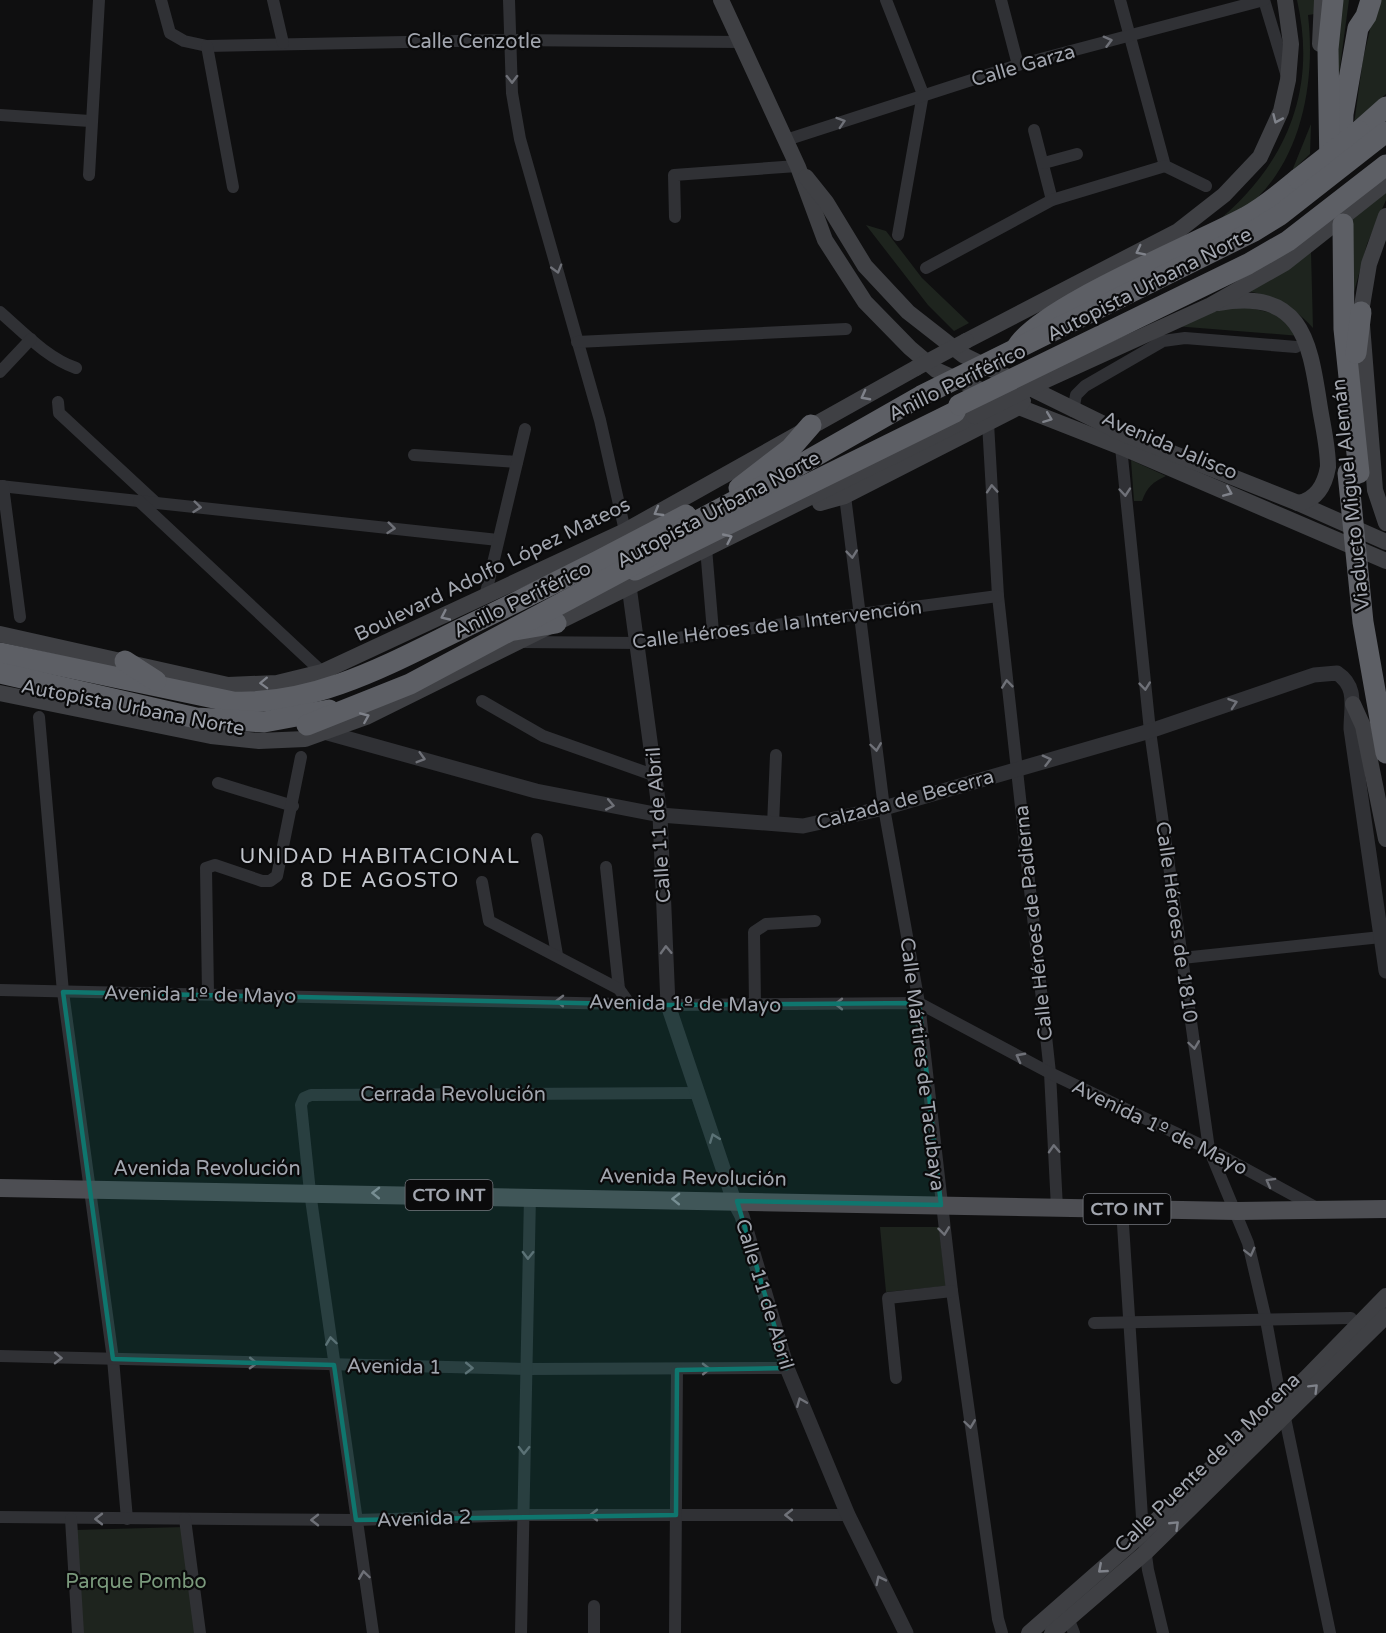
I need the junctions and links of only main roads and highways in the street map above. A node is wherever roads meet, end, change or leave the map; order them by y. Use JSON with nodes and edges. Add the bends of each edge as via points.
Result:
{"nodes":[{"id":1,"x":721,"y":0,"type":"edge"},
{"id":2,"x":1285,"y":0,"type":"edge"},
{"id":3,"x":1322,"y":0,"type":"edge"},
{"id":4,"x":1333,"y":0,"type":"edge"},
{"id":5,"x":1362,"y":0,"type":"edge"},
{"id":6,"x":1371,"y":0,"type":"edge"},
{"id":7,"x":1358,"y":28,"type":"junction"},
{"id":8,"x":1328,"y":91,"type":"junction"},
{"id":9,"x":1386,"y":106,"type":"edge"},
{"id":10,"x":1386,"y":132,"type":"edge"},
{"id":11,"x":1386,"y":140,"type":"edge"},
{"id":12,"x":1386,"y":165,"type":"edge"},
{"id":13,"x":797,"y":166,"type":"junction"},
{"id":14,"x":1386,"y":173,"type":"edge"},
{"id":15,"x":1386,"y":183,"type":"edge"},
{"id":16,"x":1386,"y":216,"type":"edge"},
{"id":17,"x":1211,"y":305,"type":"junction"},
{"id":18,"x":1361,"y":312,"type":"junction"},
{"id":19,"x":964,"y":348,"type":"junction"},
{"id":20,"x":1008,"y":356,"type":"junction"},
{"id":21,"x":938,"y":380,"type":"junction"},
{"id":22,"x":1035,"y":380,"type":"junction"},
{"id":23,"x":1019,"y":407,"type":"junction"},
{"id":24,"x":1352,"y":413,"type":"junction"},
{"id":25,"x":972,"y":417,"type":"junction"},
{"id":26,"x":811,"y":425,"type":"junction"},
{"id":27,"x":1123,"y":440,"type":"junction"},
{"id":28,"x":1353,"y":473,"type":"junction"},
{"id":29,"x":739,"y":488,"type":"junction"},
{"id":30,"x":1298,"y":503,"type":"junction"},
{"id":31,"x":762,"y":522,"type":"junction"},
{"id":32,"x":1386,"y":523,"type":"edge"},
{"id":33,"x":1386,"y":542,"type":"edge"},
{"id":34,"x":1386,"y":561,"type":"edge"},
{"id":35,"x":556,"y":623,"type":"joint"},
{"id":36,"x":0,"y":634,"type":"edge"},
{"id":37,"x":517,"y":636,"type":"junction"},
{"id":38,"x":0,"y":653,"type":"edge"},
{"id":39,"x":125,"y":661,"type":"junction"},
{"id":40,"x":0,"y":662,"type":"edge"},
{"id":41,"x":0,"y":673,"type":"edge"},
{"id":42,"x":0,"y":681,"type":"edge"},
{"id":43,"x":1386,"y":687,"type":"edge"},
{"id":44,"x":169,"y":689,"type":"junction"},
{"id":45,"x":0,"y":693,"type":"edge"},
{"id":46,"x":1353,"y":705,"type":"road end"},
{"id":47,"x":1386,"y":753,"type":"edge"},
{"id":48,"x":1386,"y":839,"type":"edge"},
{"id":49,"x":0,"y":1188,"type":"edge"},
{"id":50,"x":1386,"y":1209,"type":"edge"},
{"id":51,"x":1386,"y":1282,"type":"edge"},
{"id":52,"x":1386,"y":1296,"type":"edge"},
{"id":53,"x":1386,"y":1316,"type":"edge"},
{"id":54,"x":1306,"y":1377,"type":"junction"},
{"id":55,"x":1283,"y":1410,"type":"junction"},
{"id":56,"x":1071,"y":1626,"type":"edge"},
{"id":57,"x":1029,"y":1633,"type":"edge"},
{"id":58,"x":1053,"y":1633,"type":"edge"}],
"edges":[{"from":1,"to":13,"type":"main road"},
{"from":2,"to":19,"type":"main road","name":"Boulevard Adolfo López Mateos","one_way":true,"via":[[1291,44],[1288,80],[1281,111],[1260,157],[1224,195],[1178,231]]},
{"from":3,"to":8,"type":"main road","via":[[1320,44]]},
{"from":4,"to":8,"type":"highway"},
{"from":5,"to":7,"type":"main road"},
{"from":6,"to":7,"type":"highway"},
{"from":7,"to":8,"type":"highway","via":[[1336,162]]},
{"from":9,"to":20,"type":"highway","bridge":true,"via":[[1249,216],[1054,314],[1027,334]]},
{"from":10,"to":40,"type":"highway","name":"Autopista Urbana Norte","bridge":true,"via":[[1254,231],[921,396],[764,486],[575,585],[408,666],[313,704],[263,712],[214,708],[145,697]]},
{"from":11,"to":20,"type":"highway","name":"Anillo Periférico","via":[[1288,216],[1249,241],[1093,319]]},
{"from":12,"to":42,"type":"highway","name":"Autopista Urbana Norte","bridge":true,"via":[[1288,241],[1248,264],[720,519],[410,684],[307,725],[256,732]]},
{"from":13,"to":19,"type":"main road","name":"Avenida Jalisco","via":[[826,202],[864,266],[908,312]]},
{"from":13,"to":21,"type":"main road","name":"Avenida Jalisco","via":[[825,240],[848,279],[886,327]]},
{"from":14,"to":22,"type":"highway","name":"Anillo Periférico","via":[[1270,259]]},
{"from":15,"to":17,"type":"main road","via":[[1300,253]]},
{"from":16,"to":18,"type":"main road","name":"Viaducto Miguel Alemán","via":[[1369,264]]},
{"from":17,"to":22,"type":"main road"},
{"from":17,"to":30,"type":"main road","via":[[1242,302],[1275,307],[1293,319],[1305,336],[1313,363],[1328,467],[1316,494]]},
{"from":18,"to":24,"type":"highway"},
{"from":18,"to":32,"type":"main road","name":"Viaducto Miguel Alemán","via":[[1375,490]]},
{"from":19,"to":22,"type":"main road","name":"Avenida Jalisco"},
{"from":19,"to":26,"type":"main road","name":"Boulevard Adolfo López Mateos","one_way":true,"bridge":true,"via":[[916,368]]},
{"from":20,"to":21,"type":"highway","name":"Anillo Periférico","bridge":true},
{"from":21,"to":23,"type":"main road","name":"Avenida Jalisco"},
{"from":21,"to":29,"type":"highway","name":"Anillo Periférico"},
{"from":22,"to":23,"type":"main road"},
{"from":22,"to":25,"type":"highway","name":"Anillo Periférico"},
{"from":22,"to":27,"type":"main road","name":"Avenida Jalisco","via":[[1073,411]]},
{"from":23,"to":25,"type":"main road"},
{"from":23,"to":27,"type":"main road","name":"Avenida Jalisco","one_way":true},
{"from":24,"to":28,"type":"highway","name":"Viaducto Miguel Alemán"},
{"from":24,"to":28,"type":"highway","name":"Viaducto Miguel Alemán","via":[[1337,229],[1333,323]]},
{"from":25,"to":31,"type":"main road"},
{"from":25,"to":31,"type":"main road","via":[[845,495]]},
{"from":25,"to":37,"type":"highway","name":"Anillo Periférico"},
{"from":26,"to":29,"type":"highway","via":[[791,448]]},
{"from":26,"to":39,"type":"main road","name":"Boulevard Adolfo López Mateos","one_way":true,"via":[[624,531],[322,672],[277,683],[228,685]]},
{"from":27,"to":30,"type":"main road","name":"Avenida Jalisco"},
{"from":27,"to":34,"type":"main road","name":"Avenida Jalisco","one_way":true},
{"from":28,"to":43,"type":"highway","name":"Viaducto Miguel Alemán"},
{"from":28,"to":47,"type":"highway","name":"Viaducto Miguel Alemán","bridge":true,"via":[[1364,622]]},
{"from":29,"to":44,"type":"highway","name":"Anillo Periférico","via":[[548,587],[368,674],[319,692],[262,703],[233,702]]},
{"from":30,"to":33,"type":"main road","name":"Avenida Jalisco"},
{"from":35,"to":31,"type":"main road","one_way":true},
{"from":35,"to":37,"type":"highway"},
{"from":36,"to":39,"type":"main road","name":"Boulevard Adolfo López Mateos"},
{"from":37,"to":41,"type":"highway","name":"Anillo Periférico","via":[[325,712],[264,722],[196,718]]},
{"from":45,"to":37,"type":"main road","one_way":true,"via":[[211,736],[259,741],[305,739],[366,717]]},
{"from":38,"to":44,"type":"highway","name":"Anillo Periférico"},
{"from":39,"to":44,"type":"highway"},
{"from":46,"to":48,"type":"main road","via":[[1363,726]]},
{"from":50,"to":49,"type":"main road","name":"Avenida Revolución","number":"CTO INT","one_way":true,"via":[[1237,1211]]},
{"from":51,"to":54,"type":"main road","name":"Calle Puente de la Morena","via":[[1315,1357]]},
{"from":52,"to":54,"type":"main road","name":"Calle Puente de la Morena"},
{"from":55,"to":53,"type":"main road","name":"Calle Puente de la Morena","one_way":true},
{"from":54,"to":55,"type":"main road","name":"Calle Puente de la Morena"},
{"from":56,"to":55,"type":"main road","name":"Calle Puente de la Morena","one_way":true},
{"from":55,"to":57,"type":"main road","name":"Calle Puente de la Morena","one_way":true},
{"from":56,"to":58,"type":"main road","name":"Calle Puente de la Morena"}]}
